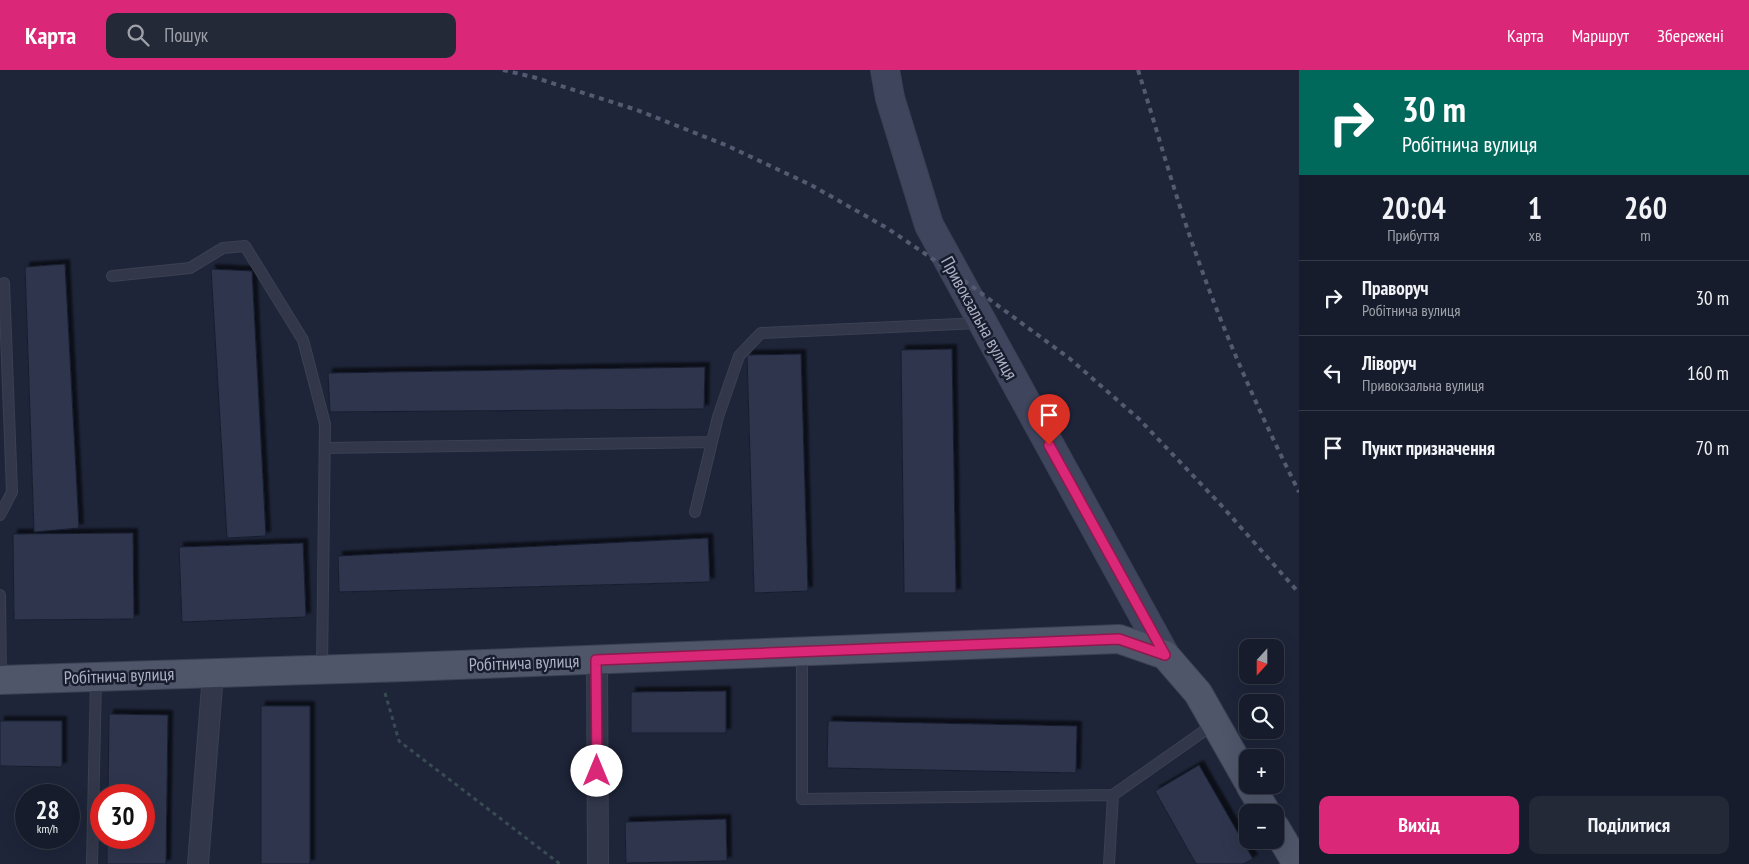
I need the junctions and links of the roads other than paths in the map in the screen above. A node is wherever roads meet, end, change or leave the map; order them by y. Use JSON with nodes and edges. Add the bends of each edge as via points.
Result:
{"nodes":[{"id":1,"x":885,"y":70,"type":"edge"},
{"id":2,"x":112,"y":276,"type":"dead end"},
{"id":3,"x":4,"y":283,"type":"dead end"},
{"id":4,"x":982,"y":323,"type":"junction"},
{"id":5,"x":712,"y":442,"type":"junction"},
{"id":6,"x":325,"y":448,"type":"junction"},
{"id":7,"x":696,"y":512,"type":"dead end"},
{"id":8,"x":0,"y":515,"type":"edge"},
{"id":9,"x":0,"y":595,"type":"edge"},
{"id":10,"x":802,"y":651,"type":"junction"},
{"id":11,"x":1165,"y":655,"type":"junction"},
{"id":12,"x":596,"y":660,"type":"junction"},
{"id":13,"x":322,"y":670,"type":"junction"},
{"id":14,"x":213,"y":674,"type":"junction"},
{"id":15,"x":96,"y":677,"type":"junction"},
{"id":16,"x":0,"y":680,"type":"edge"},
{"id":17,"x":1214,"y":724,"type":"junction"},
{"id":18,"x":1239,"y":766,"type":"edge"},
{"id":19,"x":1113,"y":794,"type":"junction"},
{"id":20,"x":1284,"y":843,"type":"edge"},
{"id":21,"x":92,"y":864,"type":"edge"},
{"id":22,"x":198,"y":864,"type":"edge"},
{"id":23,"x":598,"y":864,"type":"edge"},
{"id":24,"x":1109,"y":864,"type":"edge"},
{"id":25,"x":1297,"y":864,"type":"edge"}],
"edges":[{"from":1,"to":4,"type":"main road","name":"Привокзальна вулиця","via":[[890,98],[929,225]]},
{"from":2,"to":6,"type":"lane","via":[[190,268],[222,248],[245,246],[303,340],[325,424]]},
{"from":3,"to":8,"type":"lane","via":[[12,492]]},
{"from":4,"to":5,"type":"lane","via":[[761,333],[739,356]]},
{"from":4,"to":11,"type":"main road","name":"Привокзальна вулиця"},
{"from":5,"to":6,"type":"lane"},
{"from":5,"to":7,"type":"lane"},
{"from":6,"to":13,"type":"lane"},
{"from":9,"to":16,"type":"lane"},
{"from":10,"to":11,"type":"main road","name":"Робітнича вулиця","via":[[1119,639]]},
{"from":10,"to":12,"type":"main road","name":"Робітнича вулиця"},
{"from":10,"to":19,"type":"lane","via":[[802,799]]},
{"from":11,"to":17,"type":"main road","name":"Привокзальна вулиця","via":[[1198,693]]},
{"from":12,"to":13,"type":"main road","name":"Робітнича вулиця"},
{"from":12,"to":23,"type":"street"},
{"from":13,"to":14,"type":"main road","name":"Робітнича вулиця"},
{"from":14,"to":15,"type":"main road","name":"Робітнича вулиця"},
{"from":14,"to":22,"type":"street"},
{"from":15,"to":16,"type":"main road","name":"Робітнича вулиця"},
{"from":15,"to":21,"type":"lane"},
{"from":17,"to":18,"type":"main road","name":"Привокзальна вулиця"},
{"from":17,"to":19,"type":"lane"},
{"from":19,"to":24,"type":"lane"},
{"from":20,"to":25,"type":"main road"}]}
